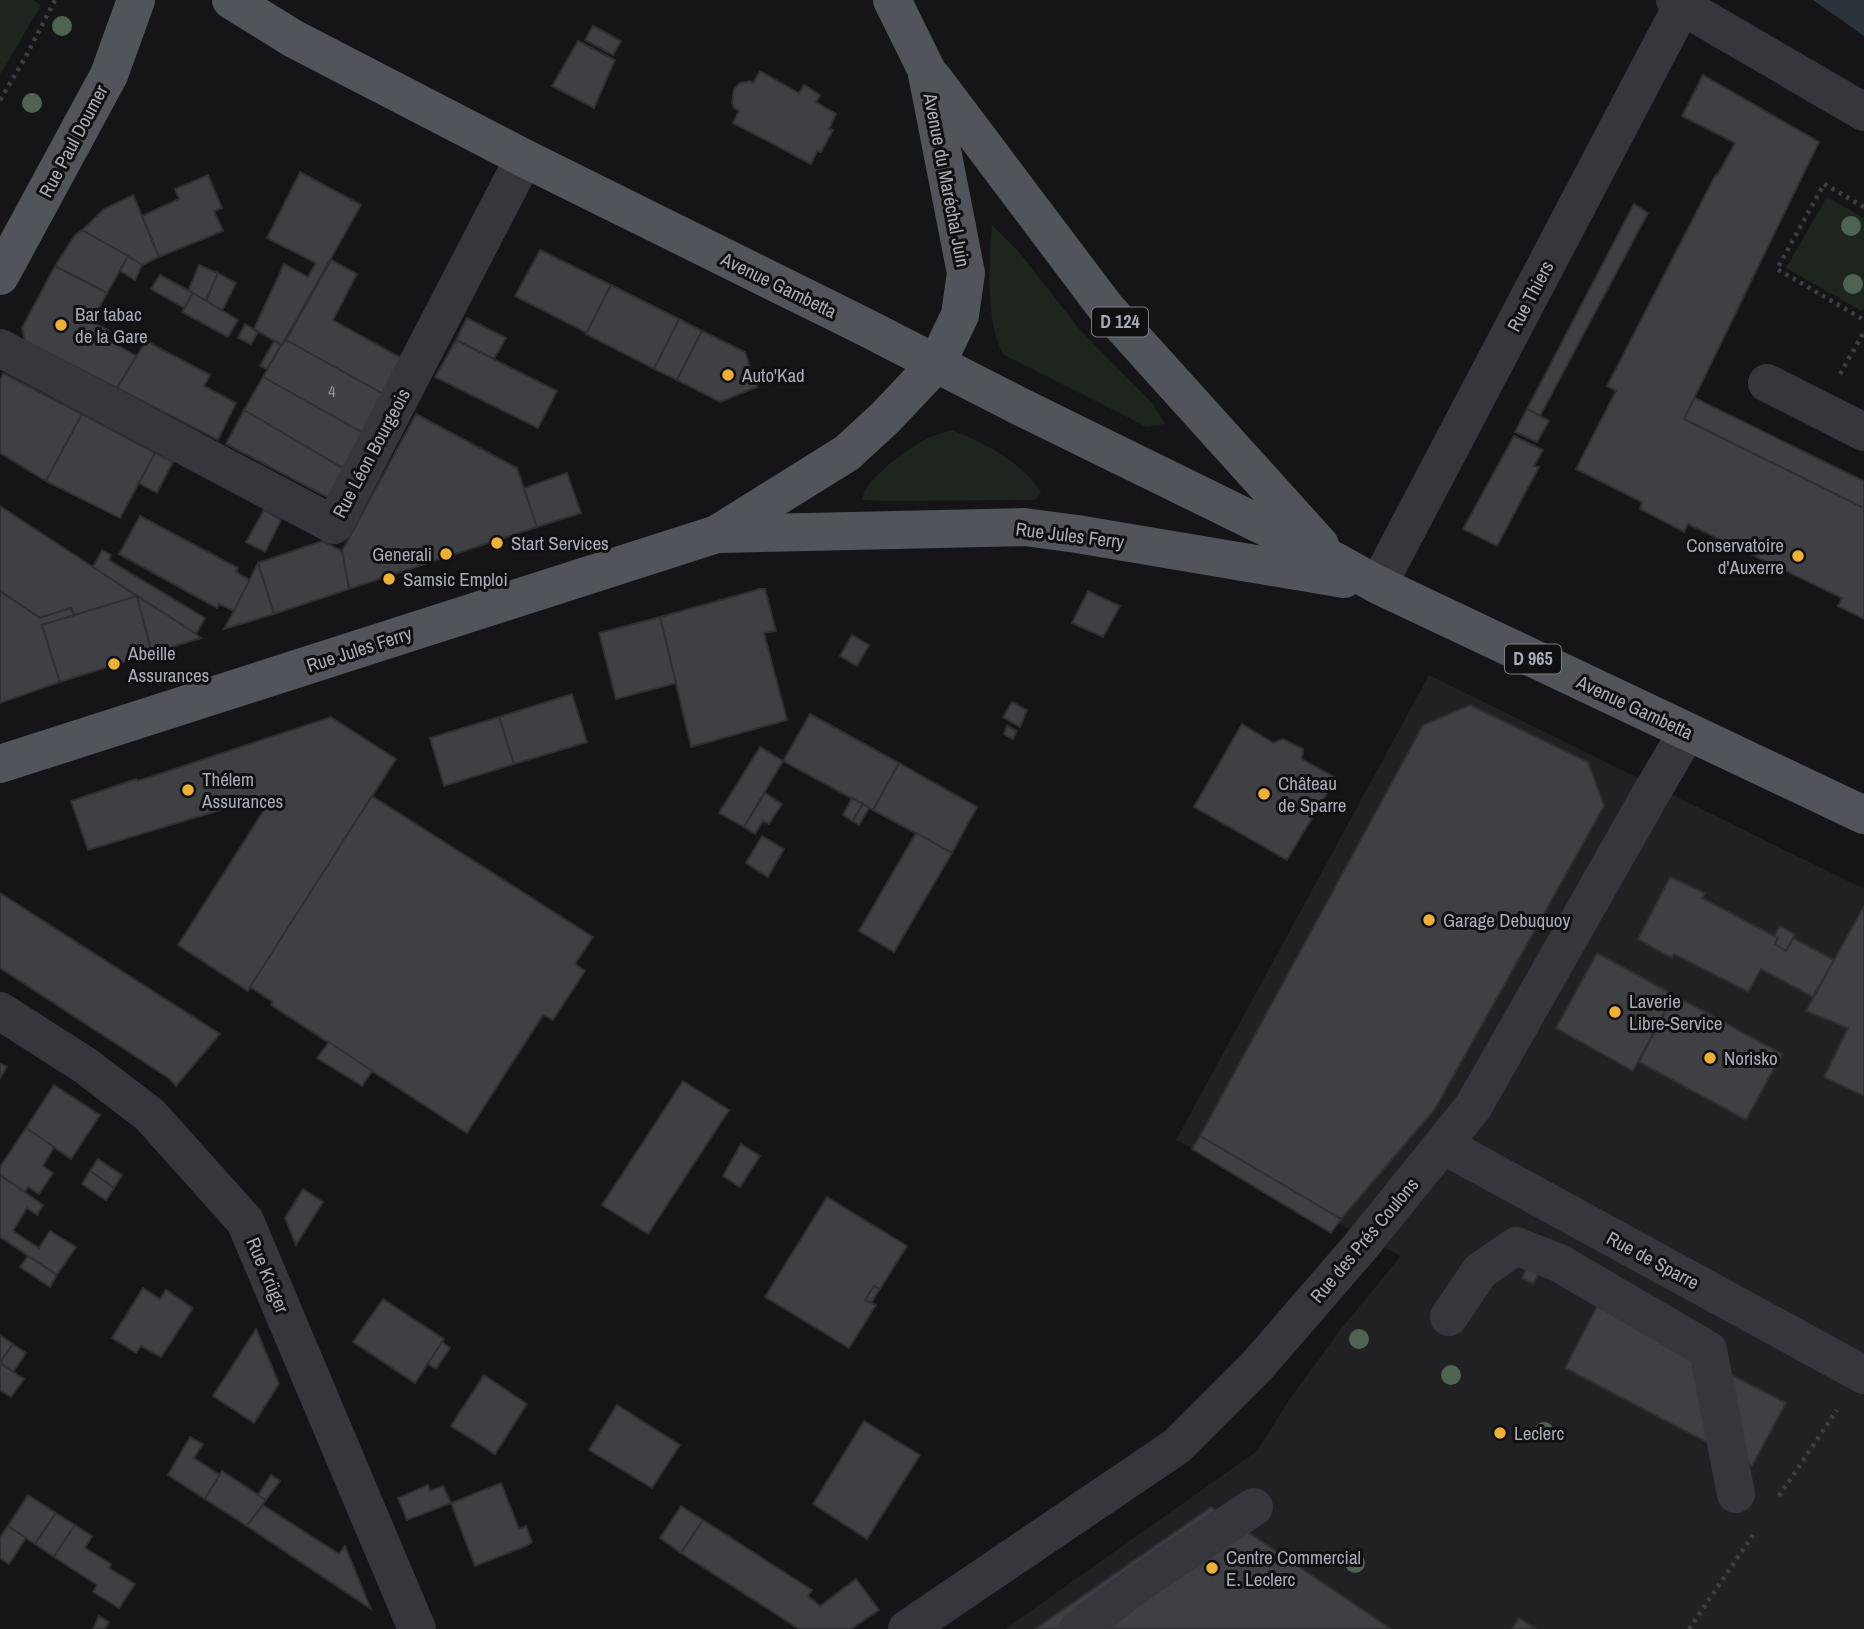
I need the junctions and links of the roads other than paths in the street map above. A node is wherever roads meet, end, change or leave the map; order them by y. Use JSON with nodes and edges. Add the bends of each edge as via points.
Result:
{"nodes":[{"id":1,"x":136,"y":0,"type":"edge"},
{"id":2,"x":231,"y":0,"type":"edge"},
{"id":3,"x":892,"y":0,"type":"edge"},
{"id":4,"x":1678,"y":3,"type":"edge"},
{"id":5,"x":926,"y":69,"type":"junction"},
{"id":6,"x":1864,"y":113,"type":"edge"},
{"id":7,"x":524,"y":158,"type":"junction"},
{"id":8,"x":0,"y":276,"type":"edge"},
{"id":9,"x":0,"y":348,"type":"edge"},
{"id":10,"x":937,"y":363,"type":"junction"},
{"id":11,"x":1767,"y":383,"type":"dead end"},
{"id":12,"x":1864,"y":432,"type":"edge"},
{"id":13,"x":717,"y":534,"type":"junction"},
{"id":14,"x":1333,"y":560,"type":"junction"},
{"id":15,"x":1378,"y":585,"type":"junction"},
{"id":16,"x":1687,"y":732,"type":"junction"},
{"id":17,"x":0,"y":764,"type":"edge"},
{"id":18,"x":1864,"y":815,"type":"edge"},
{"id":19,"x":0,"y":1011,"type":"edge"},
{"id":20,"x":1443,"y":1145,"type":"junction"},
{"id":21,"x":1449,"y":1317,"type":"dead end"},
{"id":22,"x":1864,"y":1375,"type":"edge"},
{"id":23,"x":1737,"y":1494,"type":"dead end"},
{"id":24,"x":1254,"y":1507,"type":"dead end"},
{"id":25,"x":417,"y":1629,"type":"edge"},
{"id":26,"x":907,"y":1629,"type":"edge"},
{"id":27,"x":1077,"y":1629,"type":"edge"}],
"edges":[{"from":1,"to":8,"type":"main road","name":"Rue Paul Doumer","via":[[108,75]]},
{"from":2,"to":7,"type":"main road","name":"Avenue Gambetta","via":[[295,39]]},
{"from":3,"to":5,"type":"main road","name":"Avenue du Maréchal Juin","number":"D 124"},
{"from":4,"to":6,"type":"street"},
{"from":4,"to":15,"type":"street","name":"Rue Thiers"},
{"from":5,"to":10,"type":"main road","name":"Avenue du Maréchal Juin","number":"D 124","via":[[966,273],[960,314]]},
{"from":5,"to":14,"type":"main road","name":"Avenue Gambetta","number":"D 124","via":[[1106,308]]},
{"from":7,"to":9,"type":"street","name":"Rue Léon Bourgeois","via":[[334,524]]},
{"from":7,"to":10,"type":"main road","name":"Avenue Gambetta"},
{"from":10,"to":13,"type":"main road","name":"Rue Jules Ferry","via":[[847,453]]},
{"from":10,"to":14,"type":"main road","name":"Avenue Gambetta"},
{"from":11,"to":12,"type":"street"},
{"from":13,"to":15,"type":"main road","name":"Rue Jules Ferry","via":[[1024,527]]},
{"from":13,"to":17,"type":"main road","name":"Rue Jules Ferry"},
{"from":14,"to":15,"type":"main road","name":"Avenue Gambetta"},
{"from":15,"to":16,"type":"main road","name":"Avenue Gambetta","number":"D 965"},
{"from":16,"to":18,"type":"main road","name":"Avenue Gambetta","number":"D 965"},
{"from":16,"to":20,"type":"street","name":"Rue des Prés Coulons","via":[[1473,1107]]},
{"from":19,"to":25,"type":"street","name":"Rue Krüger","via":[[86,1066],[150,1115],[245,1221]]},
{"from":20,"to":22,"type":"street","name":"Rue de Sparre"},
{"from":20,"to":26,"type":"street","name":"Rue des Prés Coulons","via":[[1360,1247],[1306,1288],[1177,1446],[1046,1517]]},
{"from":21,"to":23,"type":"street","via":[[1480,1272],[1516,1246],[1559,1263],[1708,1350]]},
{"from":24,"to":27,"type":"street"}]}
